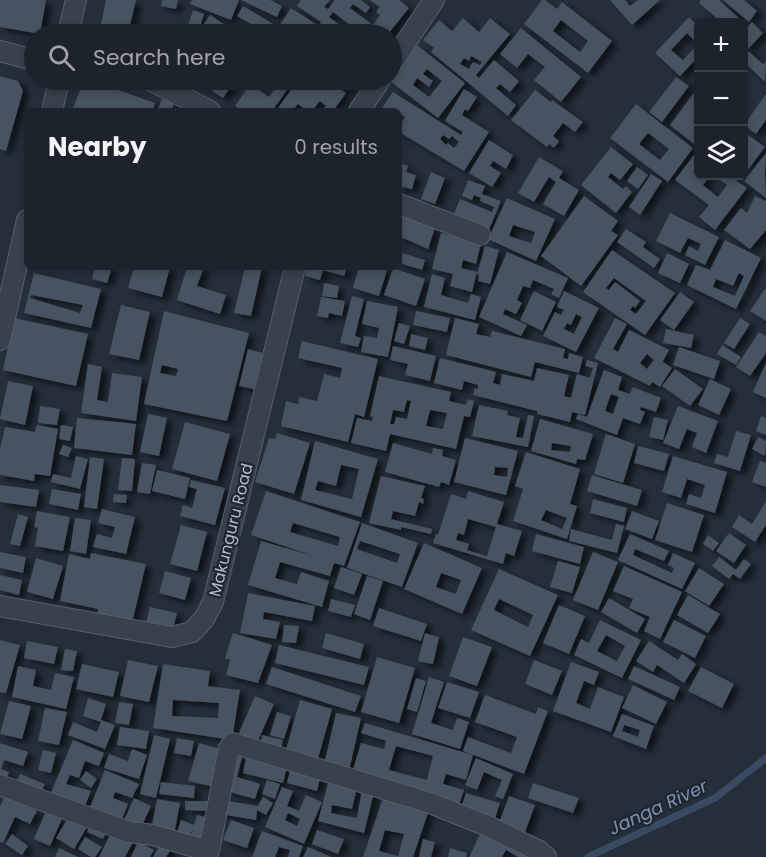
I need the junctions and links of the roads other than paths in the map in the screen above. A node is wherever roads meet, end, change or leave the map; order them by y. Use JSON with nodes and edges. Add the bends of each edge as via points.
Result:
{"nodes":[{"id":1,"x":76,"y":0,"type":"edge"},
{"id":2,"x":434,"y":0,"type":"edge"},
{"id":3,"x":70,"y":24,"type":"edge"},
{"id":4,"x":402,"y":48,"type":"edge"},
{"id":5,"x":0,"y":51,"type":"edge"},
{"id":6,"x":24,"y":57,"type":"edge"},
{"id":7,"x":56,"y":90,"type":"edge"},
{"id":8,"x":169,"y":90,"type":"edge"},
{"id":9,"x":373,"y":90,"type":"edge"},
{"id":10,"x":52,"y":108,"type":"edge"},
{"id":11,"x":204,"y":108,"type":"edge"},
{"id":12,"x":361,"y":108,"type":"edge"},
{"id":13,"x":402,"y":205,"type":"edge"},
{"id":14,"x":24,"y":233,"type":"edge"},
{"id":15,"x":480,"y":235,"type":"dead end"},
{"id":16,"x":294,"y":270,"type":"edge"},
{"id":17,"x":0,"y":340,"type":"edge"},
{"id":18,"x":0,"y":606,"type":"edge"},
{"id":19,"x":0,"y":785,"type":"edge"},
{"id":20,"x":546,"y":857,"type":"edge"}],
"edges":[{"from":1,"to":3,"type":"street"},
{"from":2,"to":4,"type":"street"},
{"from":5,"to":6,"type":"street"},
{"from":7,"to":10,"type":"street"},
{"from":8,"to":11,"type":"street"},
{"from":9,"to":12,"type":"street"},
{"from":13,"to":15,"type":"street"},
{"from":14,"to":17,"type":"street"},
{"from":16,"to":18,"type":"street","name":"Makunguru Road","via":[[213,602],[204,619],[192,632],[172,637]]},
{"from":19,"to":20,"type":"street","via":[[129,832],[209,851],[233,743],[430,803],[540,850]]}]}
